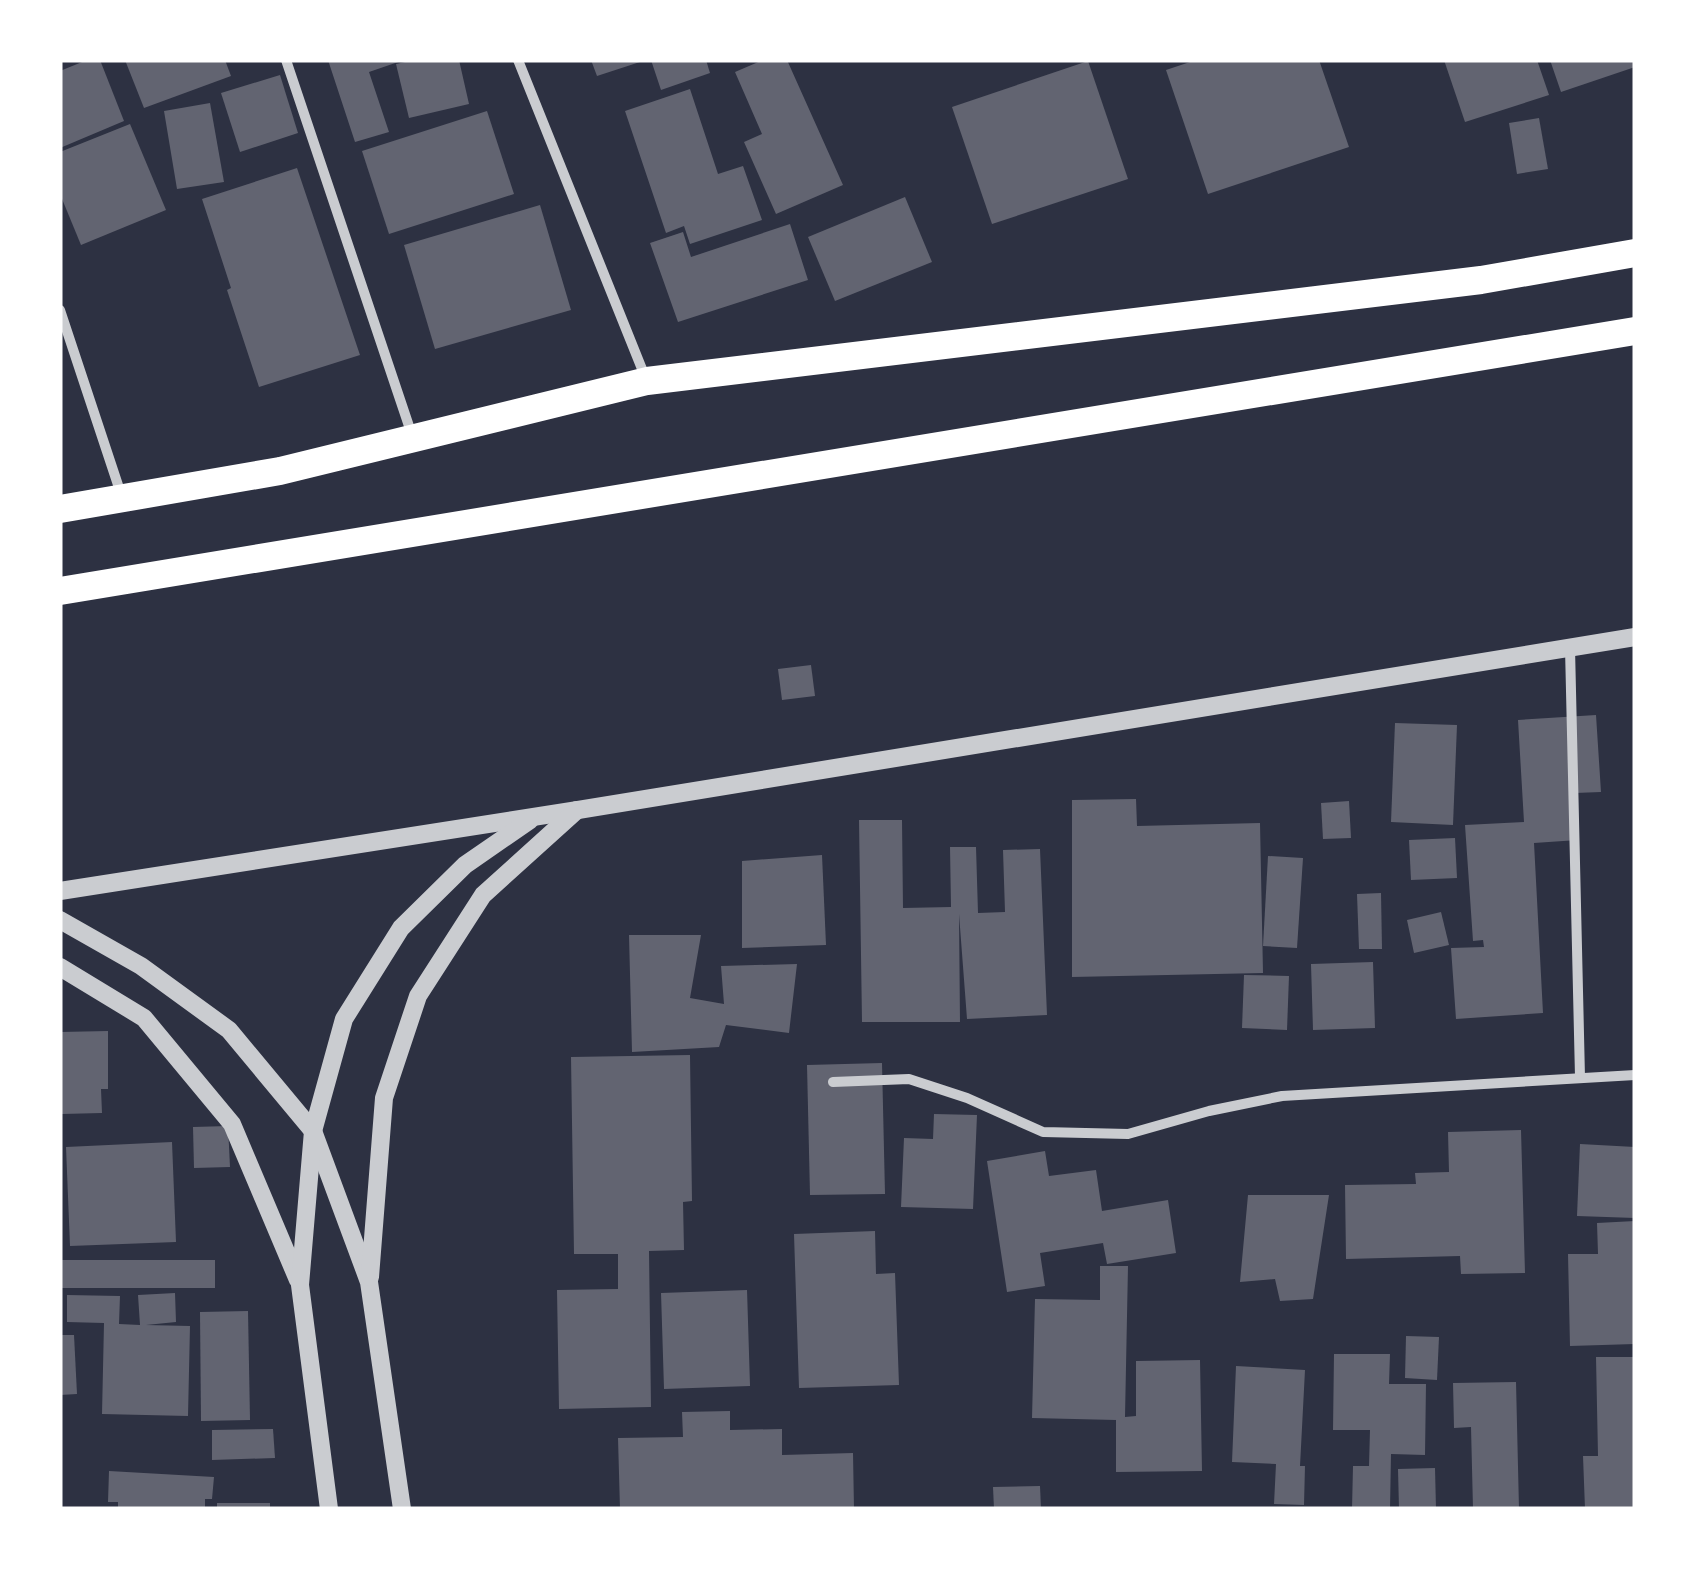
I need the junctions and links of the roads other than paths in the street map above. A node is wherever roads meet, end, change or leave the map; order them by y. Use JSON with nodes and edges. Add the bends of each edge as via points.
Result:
{"nodes":[{"id":1,"x":286,"y":60,"type":"edge"},
{"id":2,"x":518,"y":60,"type":"edge"},
{"id":3,"x":1635,"y":253,"type":"edge"},
{"id":4,"x":60,"y":310,"type":"edge"},
{"id":5,"x":1635,"y":331,"type":"edge"},
{"id":6,"x":647,"y":381,"type":"junction"},
{"id":7,"x":414,"y":438,"type":"junction"},
{"id":8,"x":122,"y":498,"type":"junction"},
{"id":9,"x":60,"y":509,"type":"edge"},
{"id":10,"x":60,"y":590,"type":"edge"},
{"id":11,"x":1635,"y":637,"type":"edge"},
{"id":12,"x":1570,"y":648,"type":"junction"},
{"id":13,"x":578,"y":810,"type":"junction"},
{"id":14,"x":534,"y":816,"type":"junction"},
{"id":15,"x":60,"y":891,"type":"edge"},
{"id":16,"x":60,"y":920,"type":"edge"},
{"id":17,"x":60,"y":968,"type":"edge"},
{"id":18,"x":1635,"y":1075,"type":"edge"},
{"id":19,"x":1580,"y":1076,"type":"junction"},
{"id":20,"x":833,"y":1082,"type":"dead end"},
{"id":21,"x":313,"y":1130,"type":"junction"},
{"id":22,"x":369,"y":1282,"type":"junction"},
{"id":23,"x":300,"y":1285,"type":"junction"},
{"id":24,"x":329,"y":1509,"type":"edge"},
{"id":25,"x":402,"y":1509,"type":"edge"}],
"edges":[{"from":1,"to":7,"type":"street"},
{"from":2,"to":6,"type":"street"},
{"from":3,"to":6,"type":"highway","via":[[1481,280]]},
{"from":4,"to":8,"type":"street"},
{"from":5,"to":10,"type":"highway"},
{"from":6,"to":7,"type":"highway"},
{"from":7,"to":8,"type":"highway","via":[[280,471]]},
{"from":8,"to":9,"type":"highway"},
{"from":11,"to":12,"type":"street"},
{"from":12,"to":13,"type":"street"},
{"from":12,"to":19,"type":"street"},
{"from":13,"to":14,"type":"street"},
{"from":13,"to":22,"type":"street","via":[[483,895],[418,996],[384,1098]]},
{"from":14,"to":15,"type":"street"},
{"from":14,"to":21,"type":"street","via":[[466,865],[401,928],[344,1019]]},
{"from":16,"to":21,"type":"street","via":[[141,966],[229,1030]]},
{"from":17,"to":23,"type":"street","via":[[144,1018],[232,1124]]},
{"from":18,"to":19,"type":"street"},
{"from":19,"to":20,"type":"street","via":[[1282,1096],[1128,1134],[1043,1132],[909,1080]]},
{"from":21,"to":22,"type":"street"},
{"from":21,"to":23,"type":"street"},
{"from":22,"to":25,"type":"street"},
{"from":23,"to":24,"type":"street"}]}
